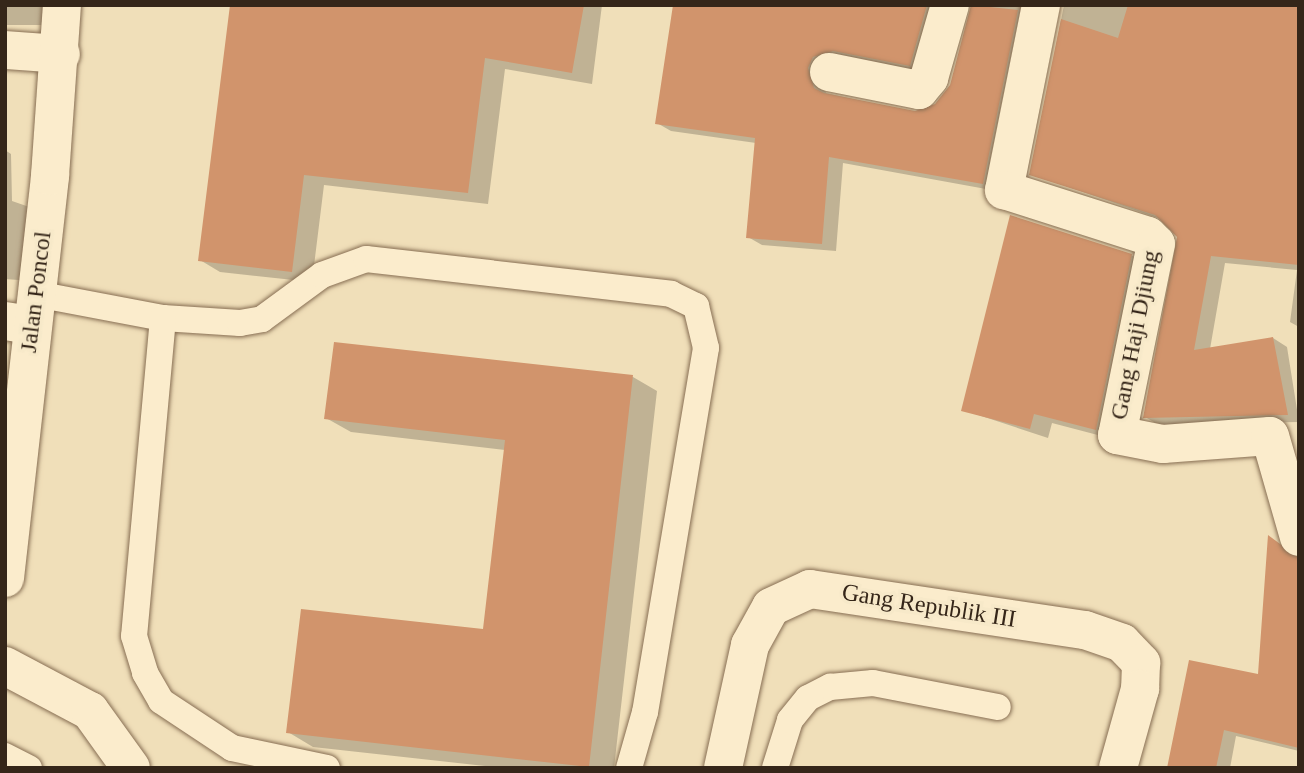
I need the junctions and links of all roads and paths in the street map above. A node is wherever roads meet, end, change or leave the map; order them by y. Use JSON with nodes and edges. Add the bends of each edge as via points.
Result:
{"nodes":[{"id":1,"x":62,"y":5,"type":"edge"},
{"id":2,"x":950,"y":5,"type":"edge"},
{"id":3,"x":1041,"y":5,"type":"edge"},
{"id":4,"x":5,"y":50,"type":"edge"},
{"id":5,"x":61,"y":54,"type":"junction"},
{"id":6,"x":829,"y":72,"type":"dead end"},
{"id":7,"x":24,"y":314,"type":"edge"},
{"id":8,"x":163,"y":318,"type":"junction"},
{"id":9,"x":1299,"y":537,"type":"edge"},
{"id":10,"x":5,"y":578,"type":"edge"},
{"id":11,"x":5,"y":666,"type":"edge"},
{"id":12,"x":998,"y":707,"type":"dead end"},
{"id":13,"x":5,"y":756,"type":"edge"},
{"id":14,"x":29,"y":768,"type":"edge"},
{"id":15,"x":131,"y":768,"type":"edge"},
{"id":16,"x":327,"y":768,"type":"edge"},
{"id":17,"x":629,"y":768,"type":"edge"},
{"id":18,"x":723,"y":768,"type":"edge"},
{"id":19,"x":775,"y":768,"type":"edge"},
{"id":20,"x":1118,"y":768,"type":"edge"}],
"edges":[{"from":1,"to":5,"type":"street","name":"Jalan Poncol"},
{"from":2,"to":6,"type":"street","via":[[929,78],[919,90]]},
{"from":3,"to":9,"type":"street","name":"Gang Haji Djiung","via":[[1005,192],[1149,236],[1156,244],[1117,435],[1163,443],[1270,436]]},
{"from":4,"to":5,"type":"street"},
{"from":5,"to":7,"type":"street","name":"Jalan Poncol"},
{"from":7,"to":8,"type":"lane"},
{"from":7,"to":10,"type":"street","name":"Jalan Poncol"},
{"from":8,"to":16,"type":"lane","via":[[134,636],[145,673],[161,701],[232,748]]},
{"from":8,"to":17,"type":"lane","via":[[262,319],[322,275],[366,259],[671,294],[696,306],[706,348],[645,712]]},
{"from":11,"to":15,"type":"street","via":[[90,711]]},
{"from":12,"to":19,"type":"lane","via":[[873,683],[830,687],[808,698],[790,720]]},
{"from":13,"to":14,"type":"lane"},
{"from":18,"to":20,"type":"street","name":"Gang Republik III","via":[[750,645],[771,607],[810,589],[1085,630],[1122,643],[1141,663],[1140,689]]}]}
